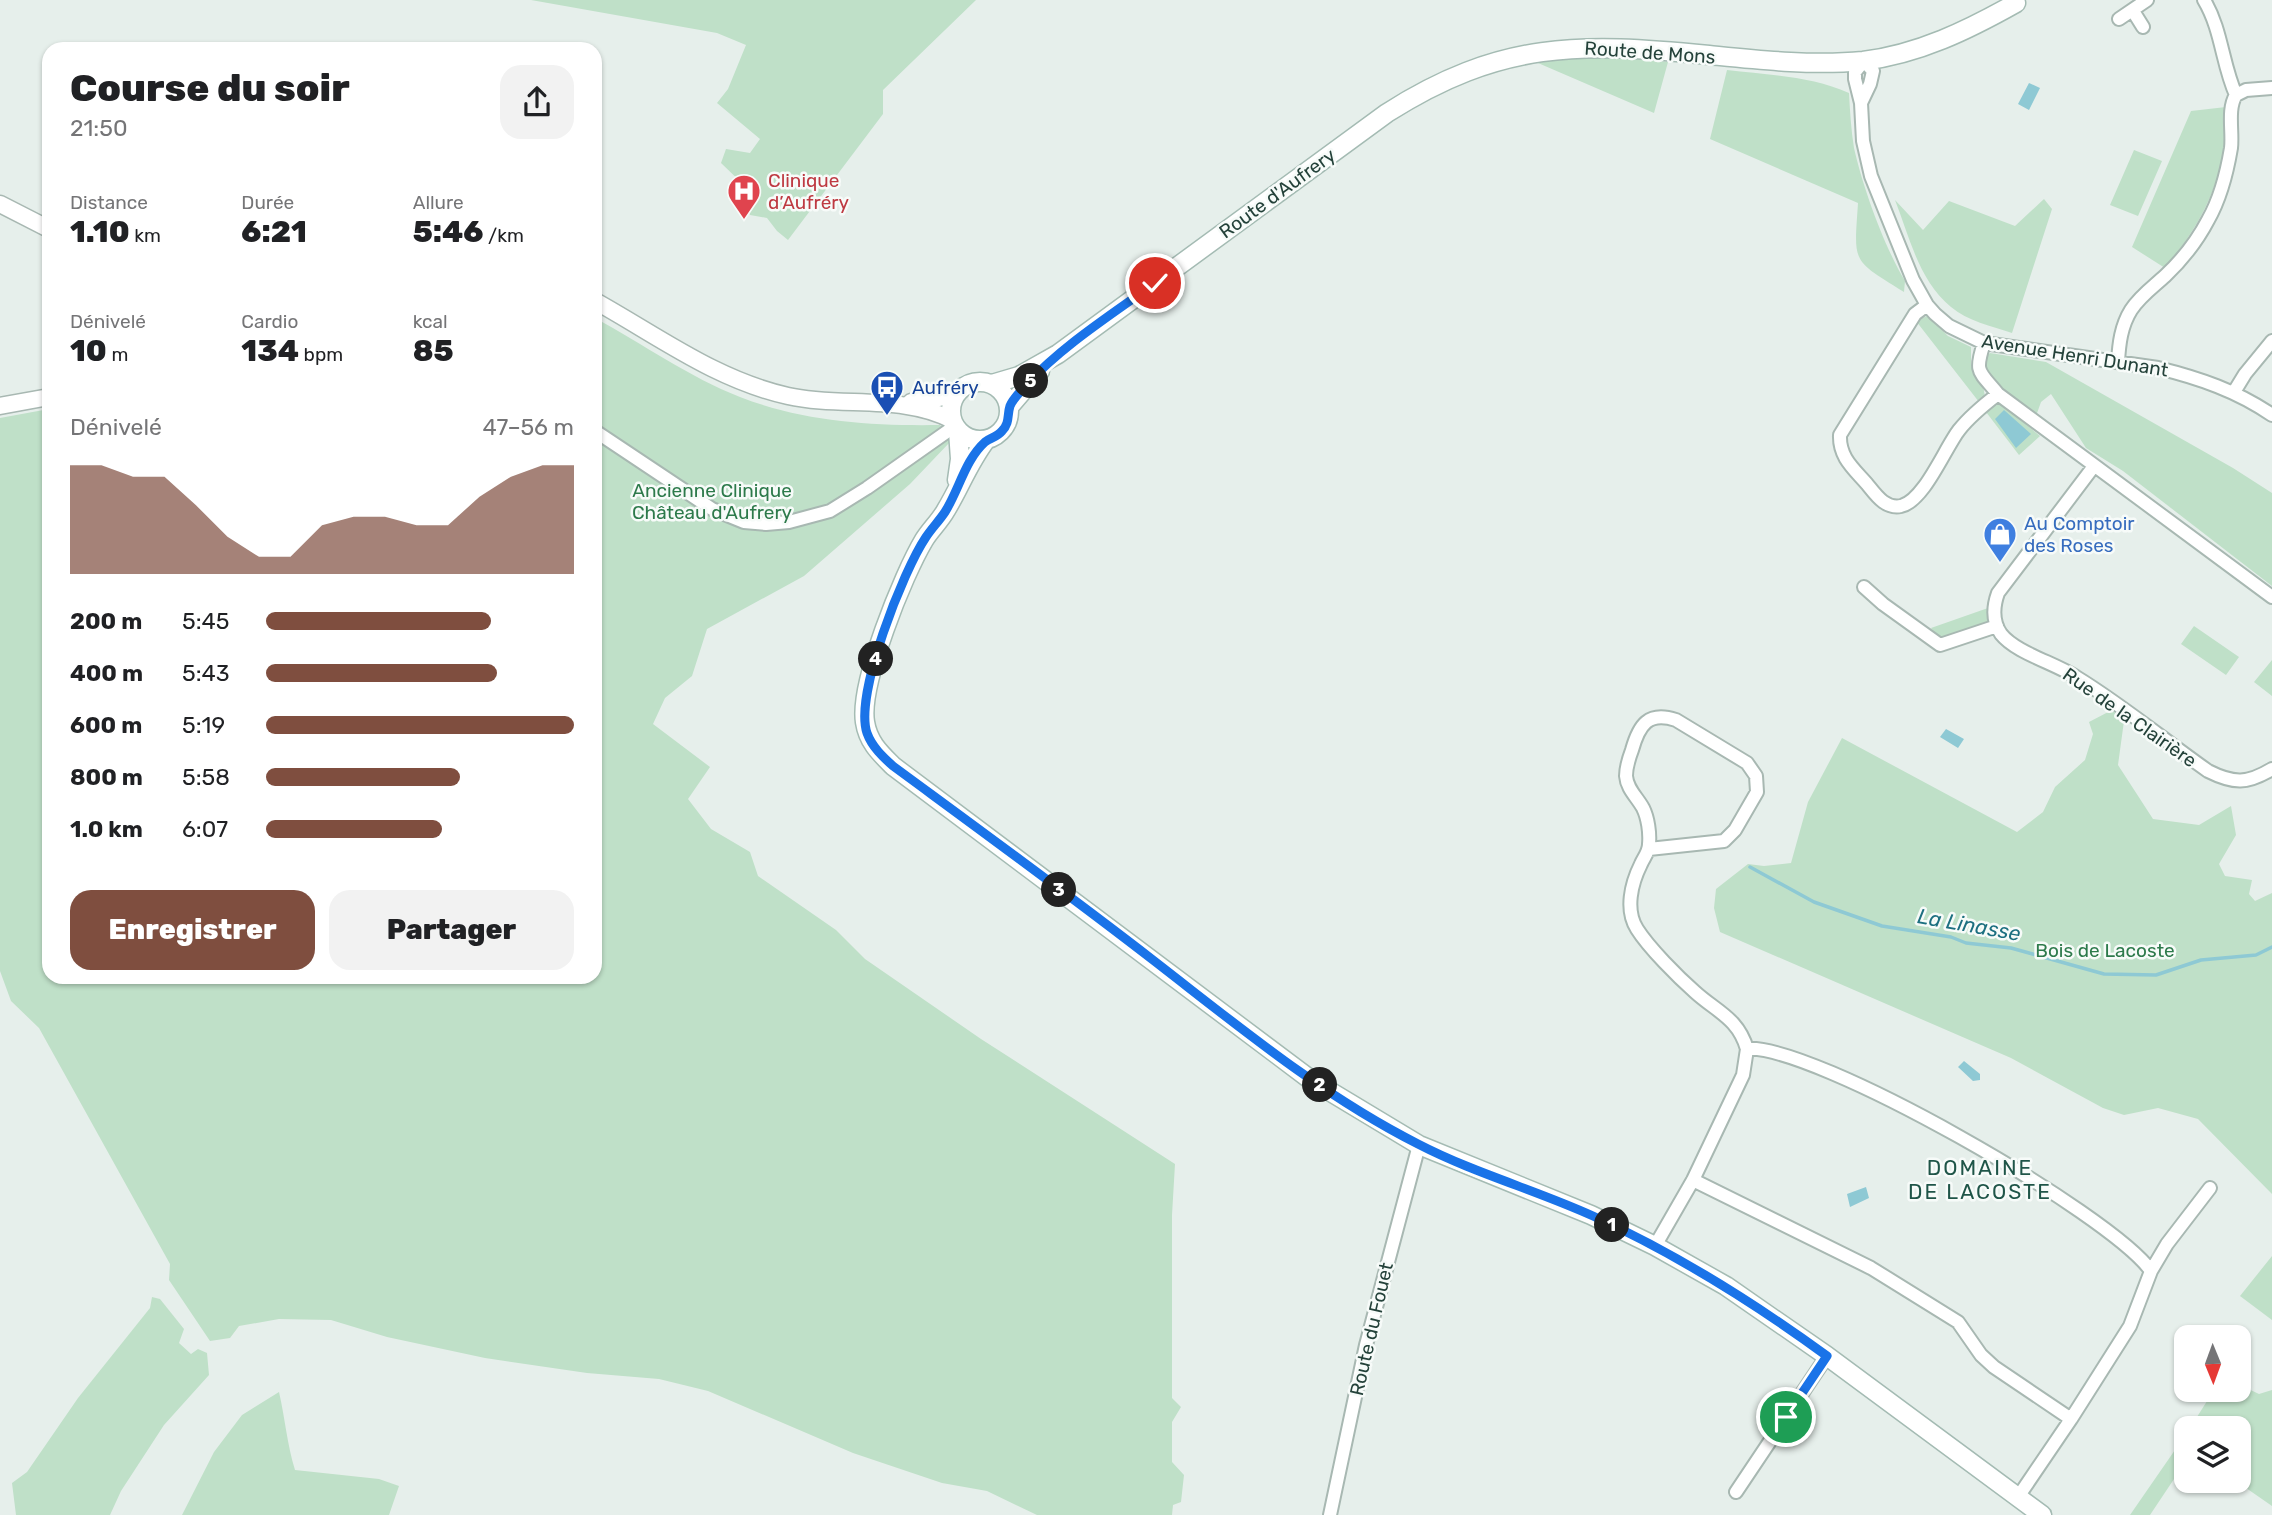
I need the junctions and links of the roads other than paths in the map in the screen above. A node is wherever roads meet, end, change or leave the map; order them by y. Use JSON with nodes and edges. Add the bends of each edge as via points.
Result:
{"nodes":[{"id":1,"x":2147,"y":0,"type":"edge"},
{"id":2,"x":2204,"y":0,"type":"edge"},
{"id":3,"x":2019,"y":2,"type":"edge"},
{"id":4,"x":2133,"y":11,"type":"junction"},
{"id":5,"x":2119,"y":19,"type":"dead end"},
{"id":6,"x":2143,"y":27,"type":"dead end"},
{"id":7,"x":1511,"y":57,"type":"joint"},
{"id":8,"x":1864,"y":68,"type":"junction"},
{"id":9,"x":2272,"y":88,"type":"edge"},
{"id":10,"x":2236,"y":95,"type":"junction"},
{"id":11,"x":1861,"y":103,"type":"junction"},
{"id":12,"x":0,"y":204,"type":"edge"},
{"id":13,"x":42,"y":225,"type":"edge"},
{"id":14,"x":602,"y":305,"type":"edge"},
{"id":15,"x":1927,"y":305,"type":"junction"},
{"id":16,"x":2272,"y":341,"type":"edge"},
{"id":17,"x":1984,"y":343,"type":"junction"},
{"id":18,"x":1058,"y":354,"type":"junction"},
{"id":19,"x":2118,"y":362,"type":"junction"},
{"id":20,"x":992,"y":384,"type":"junction"},
{"id":21,"x":958,"y":392,"type":"junction"},
{"id":22,"x":2234,"y":392,"type":"junction"},
{"id":23,"x":1998,"y":394,"type":"junction"},
{"id":24,"x":42,"y":398,"type":"edge"},
{"id":25,"x":888,"y":404,"type":"junction"},
{"id":26,"x":0,"y":406,"type":"edge"},
{"id":27,"x":1010,"y":407,"type":"junction"},
{"id":28,"x":2272,"y":415,"type":"edge"},
{"id":29,"x":955,"y":426,"type":"junction"},
{"id":30,"x":602,"y":435,"type":"edge"},
{"id":31,"x":986,"y":440,"type":"junction"},
{"id":32,"x":2094,"y":466,"type":"junction"},
{"id":33,"x":952,"y":500,"type":"junction"},
{"id":34,"x":1864,"y":587,"type":"dead end"},
{"id":35,"x":2272,"y":597,"type":"edge"},
{"id":36,"x":1997,"y":626,"type":"junction"},
{"id":37,"x":2272,"y":769,"type":"edge"},
{"id":38,"x":1649,"y":849,"type":"junction"},
{"id":39,"x":1748,"y":1049,"type":"junction"},
{"id":40,"x":1419,"y":1145,"type":"junction"},
{"id":41,"x":1693,"y":1180,"type":"junction"},
{"id":42,"x":2210,"y":1188,"type":"dead end"},
{"id":43,"x":1655,"y":1247,"type":"junction"},
{"id":44,"x":2151,"y":1270,"type":"junction"},
{"id":45,"x":1827,"y":1356,"type":"junction"},
{"id":46,"x":2071,"y":1419,"type":"junction"},
{"id":47,"x":1736,"y":1492,"type":"dead end"},
{"id":48,"x":2018,"y":1497,"type":"junction"},
{"id":49,"x":1330,"y":1515,"type":"edge"},
{"id":50,"x":2042,"y":1515,"type":"edge"}],
"edges":[{"from":1,"to":4,"type":"street"},
{"from":2,"to":10,"type":"street"},
{"from":3,"to":8,"type":"main road","name":"Route de Mons","via":[[1948,38]]},
{"from":4,"to":5,"type":"street"},
{"from":4,"to":6,"type":"street"},
{"from":7,"to":8,"type":"main road","name":"Route de Mons","via":[[1608,47]]},
{"from":7,"to":18,"type":"main road","name":"Route d'Aufrery","via":[[1441,82],[1387,113]]},
{"from":8,"to":11,"type":"street","name":"Avenue Henri Dunant"},
{"from":8,"to":11,"type":"street","name":"Avenue Henri Dunant","via":[[1873,76]]},
{"from":9,"to":10,"type":"street"},
{"from":10,"to":19,"type":"street","via":[[2227,169],[2215,208],[2181,260],[2131,310],[2120,335]]},
{"from":11,"to":15,"type":"street","name":"Avenue Henri Dunant","via":[[1871,176]]},
{"from":12,"to":13,"type":"street"},
{"from":14,"to":25,"type":"street","via":[[735,379],[789,396]]},
{"from":15,"to":17,"type":"street","name":"Avenue Henri Dunant","via":[[1949,326]]},
{"from":15,"to":23,"type":"street","via":[[1915,314],[1840,435],[1843,457],[1882,501],[1903,506],[1922,488],[1960,428]]},
{"from":16,"to":22,"type":"street"},
{"from":17,"to":19,"type":"street","name":"Avenue Henri Dunant"},
{"from":17,"to":23,"type":"street","via":[[1977,363]]},
{"from":18,"to":20,"type":"main road","name":"Route d'Aufrery","via":[[1019,376]]},
{"from":18,"to":27,"type":"main road","name":"Route d'Aufrery"},
{"from":19,"to":22,"type":"street","name":"Avenue Henri Dunant","via":[[2185,374]]},
{"from":20,"to":21,"type":"main road","via":[[974,383]]},
{"from":20,"to":27,"type":"main road"},
{"from":21,"to":25,"type":"street"},
{"from":21,"to":29,"type":"main road","via":[[951,411]]},
{"from":22,"to":28,"type":"street","name":"Avenue Henri Dunant"},
{"from":23,"to":32,"type":"street"},
{"from":24,"to":26,"type":"street"},
{"from":25,"to":29,"type":"street","via":[[935,412]]},
{"from":27,"to":31,"type":"main road","via":[[1007,424],[995,438]]},
{"from":29,"to":30,"type":"street","via":[[830,511],[766,524],[744,522],[712,509]]},
{"from":29,"to":31,"type":"main road","via":[[976,441]]},
{"from":29,"to":33,"type":"main road","via":[[960,459]]},
{"from":31,"to":33,"type":"main road"},
{"from":32,"to":35,"type":"street"},
{"from":32,"to":36,"type":"street","via":[[1998,593]]},
{"from":33,"to":40,"type":"main road","via":[[912,562],[882,640],[864,705],[872,743],[893,766],[1278,1057]]},
{"from":34,"to":36,"type":"street","via":[[1940,645]]},
{"from":36,"to":37,"type":"street","name":"Rue de la Clairière","via":[[2013,646],[2076,676],[2225,780],[2240,782]]},
{"from":38,"to":38,"type":"street","via":[[1644,809],[1629,788],[1627,767],[1639,729],[1651,719],[1667,717],[1747,763],[1756,776],[1757,792],[1724,841]]},
{"from":38,"to":39,"type":"street","via":[[1632,892],[1635,927],[1695,992],[1735,1022]]},
{"from":39,"to":41,"type":"street","via":[[1743,1075]]},
{"from":39,"to":44,"type":"street","via":[[1777,1052],[1823,1069],[1998,1159],[2054,1192]]},
{"from":40,"to":43,"type":"main road","via":[[1591,1215]]},
{"from":40,"to":49,"type":"street","name":"Route du Fouet","via":[[1366,1345]]},
{"from":41,"to":43,"type":"street"},
{"from":41,"to":46,"type":"street","via":[[1871,1268],[1958,1322],[1994,1367]]},
{"from":42,"to":44,"type":"street"},
{"from":43,"to":45,"type":"main road","via":[[1726,1286]]},
{"from":44,"to":46,"type":"street","via":[[2130,1326]]},
{"from":45,"to":47,"type":"street"},
{"from":45,"to":48,"type":"main road"},
{"from":46,"to":48,"type":"street"},
{"from":48,"to":50,"type":"main road"}]}
